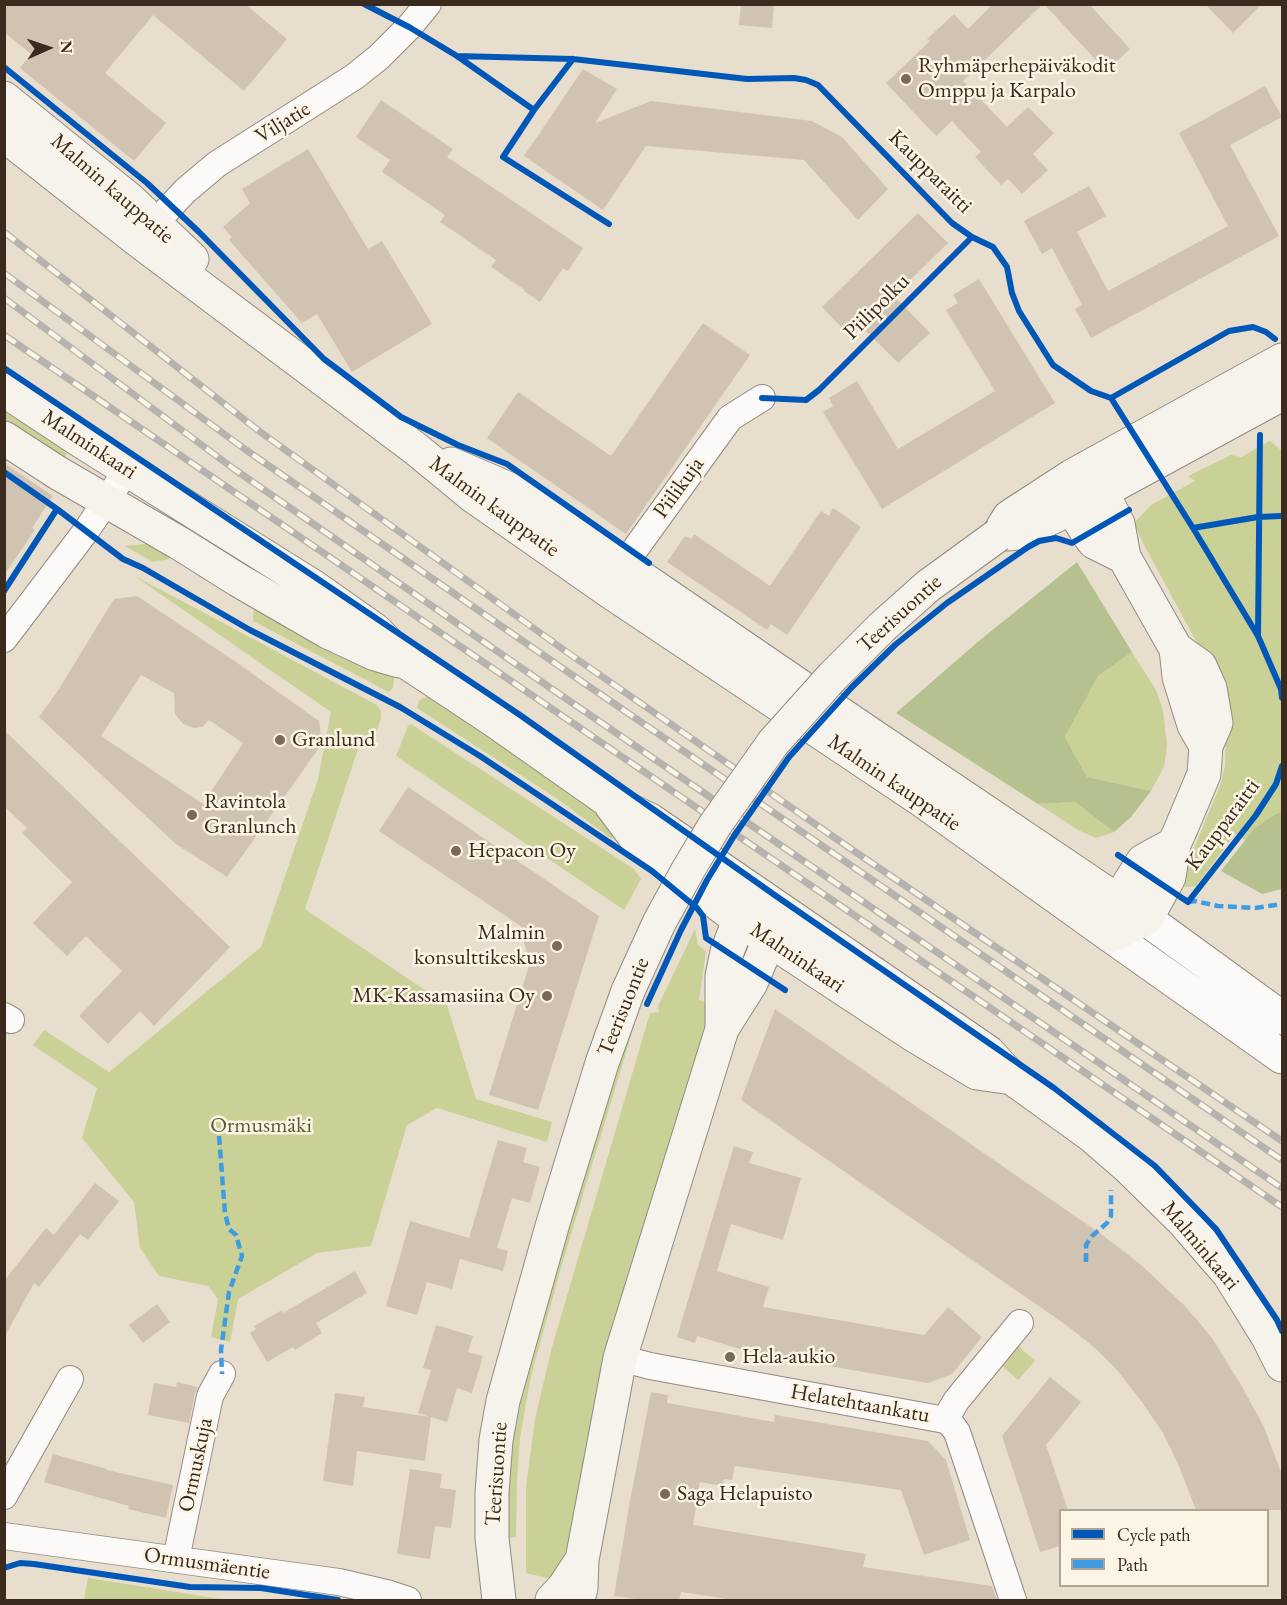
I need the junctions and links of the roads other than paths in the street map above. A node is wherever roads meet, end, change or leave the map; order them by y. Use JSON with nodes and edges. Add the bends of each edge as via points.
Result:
{"nodes":[{"id":1,"x":428,"y":4,"type":"edge"},
{"id":2,"x":4,"y":98,"type":"edge"},
{"id":3,"x":4,"y":135,"type":"edge"},
{"id":4,"x":147,"y":232,"type":"junction"},
{"id":5,"x":1282,"y":360,"type":"edge"},
{"id":6,"x":4,"y":390,"type":"edge"},
{"id":7,"x":1282,"y":394,"type":"edge"},
{"id":8,"x":762,"y":398,"type":"dead end"},
{"id":9,"x":4,"y":438,"type":"edge"},
{"id":10,"x":127,"y":470,"type":"junction"},
{"id":11,"x":1072,"y":476,"type":"junction"},
{"id":12,"x":1102,"y":492,"type":"junction"},
{"id":13,"x":105,"y":501,"type":"junction"},
{"id":14,"x":1072,"y":508,"type":"junction"},
{"id":15,"x":1009,"y":528,"type":"junction"},
{"id":16,"x":1124,"y":557,"type":"junction"},
{"id":17,"x":617,"y":579,"type":"junction"},
{"id":18,"x":4,"y":639,"type":"edge"},
{"id":19,"x":409,"y":664,"type":"junction"},
{"id":20,"x":606,"y":799,"type":"junction"},
{"id":21,"x":1173,"y":844,"type":"junction"},
{"id":22,"x":1118,"y":901,"type":"junction"},
{"id":23,"x":771,"y":904,"type":"junction"},
{"id":24,"x":1146,"y":919,"type":"junction"},
{"id":25,"x":739,"y":920,"type":"junction"},
{"id":26,"x":1111,"y":936,"type":"junction"},
{"id":27,"x":769,"y":940,"type":"junction"},
{"id":28,"x":1282,"y":1018,"type":"edge"},
{"id":29,"x":722,"y":1029,"type":"junction"},
{"id":30,"x":1282,"y":1057,"type":"edge"},
{"id":31,"x":1012,"y":1078,"type":"junction"},
{"id":32,"x":1020,"y":1323,"type":"dead end"},
{"id":33,"x":620,"y":1358,"type":"junction"},
{"id":34,"x":1282,"y":1365,"type":"edge"},
{"id":35,"x":222,"y":1374,"type":"dead end"},
{"id":36,"x":70,"y":1379,"type":"dead end"},
{"id":37,"x":945,"y":1420,"type":"junction"},
{"id":38,"x":4,"y":1496,"type":"edge"},
{"id":39,"x":4,"y":1536,"type":"edge"},
{"id":40,"x":176,"y":1559,"type":"junction"},
{"id":41,"x":582,"y":1560,"type":"junction"},
{"id":42,"x":408,"y":1600,"type":"edge"},
{"id":43,"x":499,"y":1600,"type":"edge"},
{"id":44,"x":552,"y":1600,"type":"edge"},
{"id":45,"x":578,"y":1600,"type":"edge"},
{"id":46,"x":1013,"y":1600,"type":"edge"}],
"edges":[{"from":1,"to":4,"type":"street","name":"Viljatie","via":[[379,57],[218,164],[185,191]]},
{"from":2,"to":4,"type":"main road","name":"Malmin kauppatie","via":[[129,198]]},
{"from":3,"to":4,"type":"main road","name":"Malmin kauppatie"},
{"from":4,"to":17,"type":"main road","name":"Malmin kauppatie","via":[[265,337],[473,496]]},
{"from":5,"to":11,"type":"main road"},
{"from":6,"to":10,"type":"main road","name":"Malminkaari"},
{"from":7,"to":12,"type":"main road"},
{"from":8,"to":17,"type":"street","name":"Piilikuja","via":[[730,418]]},
{"from":9,"to":13,"type":"main road","name":"Malminkaari"},
{"from":10,"to":13,"type":"street"},
{"from":10,"to":19,"type":"main road","name":"Malminkaari","via":[[314,587],[375,630]]},
{"from":11,"to":12,"type":"main road"},
{"from":11,"to":14,"type":"main road"},
{"from":11,"to":15,"type":"main road"},
{"from":12,"to":14,"type":"main road"},
{"from":12,"to":16,"type":"main road","via":[[1118,524]]},
{"from":13,"to":18,"type":"street"},
{"from":13,"to":19,"type":"main road","name":"Malminkaari","via":[[328,632],[375,654]]},
{"from":14,"to":15,"type":"main road"},
{"from":14,"to":16,"type":"main road","via":[[1094,542]]},
{"from":15,"to":43,"type":"main road","name":"Teerisuontie","bridge":true,"via":[[928,586],[882,627],[773,743],[715,825],[660,923],[628,991],[602,1063],[503,1401],[492,1491],[492,1538]]},
{"from":16,"to":21,"type":"main road","via":[[1176,649],[1200,666],[1210,688],[1216,723],[1206,746],[1204,774]]},
{"from":17,"to":22,"type":"main road","name":"Malmin kauppatie","via":[[854,723]]},
{"from":17,"to":26,"type":"main road","name":"Malmin kauppatie"},
{"from":19,"to":20,"type":"main road","name":"Malminkaari"},
{"from":20,"to":23,"type":"main road","name":"Malminkaari","via":[[650,820]]},
{"from":20,"to":25,"type":"main road","name":"Malminkaari","via":[[634,836]]},
{"from":21,"to":22,"type":"main road","via":[[1143,861]]},
{"from":21,"to":24,"type":"main road","via":[[1169,877]]},
{"from":22,"to":24,"type":"street","name":"Malmin kauppatie"},
{"from":22,"to":26,"type":"main road"},
{"from":23,"to":25,"type":"main road"},
{"from":23,"to":27,"type":"main road"},
{"from":23,"to":31,"type":"main road","name":"Malminkaari","via":[[988,1052]]},
{"from":24,"to":26,"type":"main road"},
{"from":24,"to":28,"type":"street","name":"Malmin kauppatie"},
{"from":25,"to":27,"type":"main road","name":"Malminkaari"},
{"from":25,"to":29,"type":"main road","via":[[722,976]]},
{"from":26,"to":30,"type":"street","name":"Malmin kauppatie"},
{"from":27,"to":29,"type":"main road","via":[[751,984]]},
{"from":27,"to":31,"type":"main road","name":"Malminkaari","via":[[977,1073]]},
{"from":29,"to":33,"type":"main road"},
{"from":31,"to":34,"type":"main road","name":"Malminkaari","via":[[1091,1134],[1182,1220],[1229,1274]]},
{"from":32,"to":37,"type":"street"},
{"from":33,"to":37,"type":"street","name":"Helatehtaankatu"},
{"from":33,"to":41,"type":"main road"},
{"from":35,"to":40,"type":"street","name":"Ormuskuja","via":[[210,1396]]},
{"from":36,"to":38,"type":"street"},
{"from":37,"to":46,"type":"street","name":"Helatehtaankatu","via":[[957,1432]]},
{"from":39,"to":40,"type":"street","name":"Ormusmäentie"},
{"from":40,"to":42,"type":"street","name":"Ormusmäentie","via":[[339,1582]]},
{"from":41,"to":44,"type":"main road"},
{"from":41,"to":45,"type":"main road"}]}
